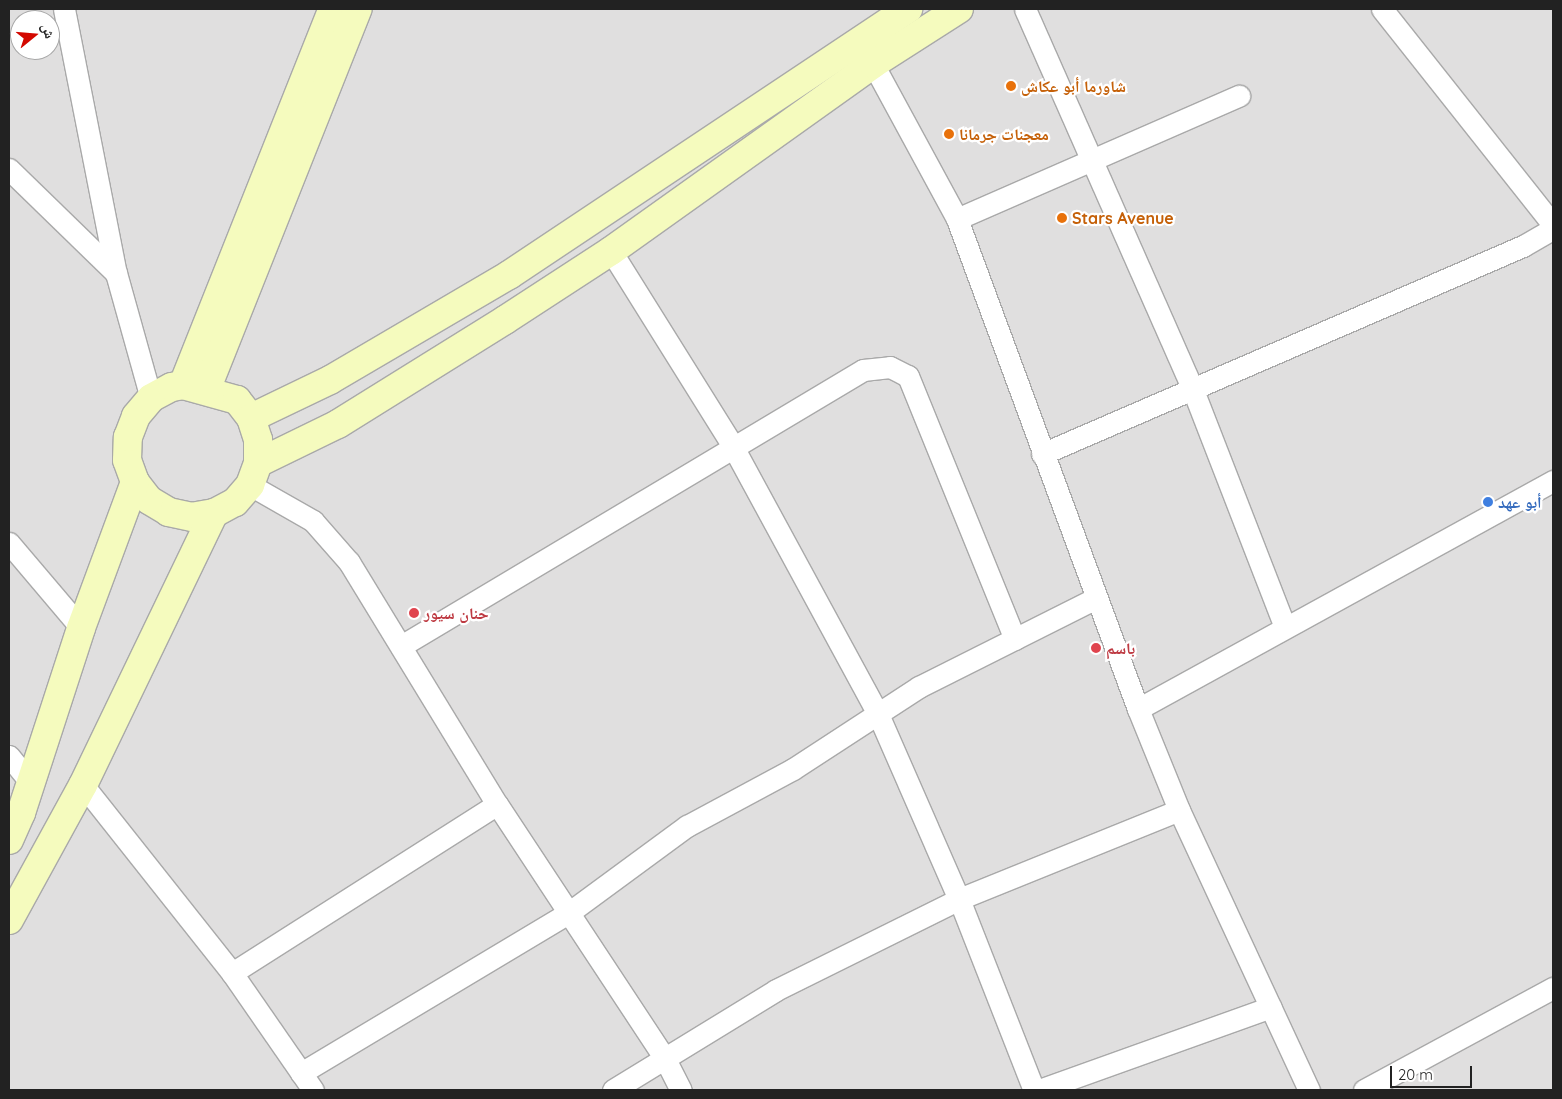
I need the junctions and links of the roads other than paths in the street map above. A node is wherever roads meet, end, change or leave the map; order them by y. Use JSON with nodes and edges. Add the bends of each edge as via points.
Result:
{"nodes":[{"id":1,"x":64,"y":9,"type":"edge"},
{"id":2,"x":333,"y":9,"type":"edge"},
{"id":3,"x":358,"y":9,"type":"edge"},
{"id":4,"x":908,"y":9,"type":"edge"},
{"id":5,"x":960,"y":9,"type":"edge"},
{"id":6,"x":1025,"y":9,"type":"edge"},
{"id":7,"x":1382,"y":9,"type":"edge"},
{"id":8,"x":874,"y":64,"type":"junction"},
{"id":9,"x":1239,"y":96,"type":"dead end"},
{"id":10,"x":1093,"y":159,"type":"junction"},
{"id":11,"x":9,"y":169,"type":"edge"},
{"id":12,"x":958,"y":219,"type":"junction"},
{"id":13,"x":1553,"y":225,"type":"edge"},
{"id":14,"x":1553,"y":229,"type":"edge"},
{"id":15,"x":611,"y":251,"type":"junction"},
{"id":16,"x":116,"y":274,"type":"junction"},
{"id":17,"x":195,"y":388,"type":"junction"},
{"id":18,"x":1193,"y":390,"type":"junction"},
{"id":19,"x":151,"y":398,"type":"junction"},
{"id":20,"x":251,"y":418,"type":"junction"},
{"id":21,"x":732,"y":445,"type":"junction"},
{"id":22,"x":1042,"y":454,"type":"junction"},
{"id":23,"x":254,"y":474,"type":"junction"},
{"id":24,"x":1553,"y":481,"type":"edge"},
{"id":25,"x":135,"y":482,"type":"junction"},
{"id":26,"x":214,"y":513,"type":"junction"},
{"id":27,"x":9,"y":543,"type":"edge"},
{"id":28,"x":1096,"y":598,"type":"junction"},
{"id":29,"x":1285,"y":627,"type":"junction"},
{"id":30,"x":81,"y":628,"type":"junction"},
{"id":31,"x":1014,"y":639,"type":"junction"},
{"id":32,"x":401,"y":646,"type":"junction"},
{"id":33,"x":1138,"y":709,"type":"junction"},
{"id":34,"x":878,"y":714,"type":"junction"},
{"id":35,"x":9,"y":756,"type":"edge"},
{"id":36,"x":31,"y":783,"type":"junction"},
{"id":37,"x":83,"y":785,"type":"junction"},
{"id":38,"x":496,"y":804,"type":"junction"},
{"id":39,"x":1179,"y":810,"type":"junction"},
{"id":40,"x":9,"y":840,"type":"edge"},
{"id":41,"x":959,"y":899,"type":"junction"},
{"id":42,"x":567,"y":914,"type":"junction"},
{"id":43,"x":9,"y":920,"type":"edge"},
{"id":44,"x":232,"y":973,"type":"junction"},
{"id":45,"x":1553,"y":988,"type":"edge"},
{"id":46,"x":1270,"y":1007,"type":"junction"},
{"id":47,"x":664,"y":1057,"type":"junction"},
{"id":48,"x":301,"y":1073,"type":"junction"},
{"id":49,"x":313,"y":1090,"type":"edge"},
{"id":50,"x":613,"y":1090,"type":"edge"},
{"id":51,"x":681,"y":1090,"type":"edge"},
{"id":52,"x":1034,"y":1090,"type":"edge"},
{"id":53,"x":1040,"y":1090,"type":"edge"},
{"id":54,"x":1309,"y":1090,"type":"edge"},
{"id":55,"x":1364,"y":1090,"type":"edge"}],
"edges":[{"from":1,"to":16,"type":"street"},
{"from":2,"to":17,"type":"main road"},
{"from":3,"to":17,"type":"main road"},
{"from":4,"to":20,"type":"main road","via":[[509,275],[330,380]]},
{"from":5,"to":8,"type":"main road"},
{"from":6,"to":10,"type":"street"},
{"from":7,"to":13,"type":"street"},
{"from":8,"to":12,"type":"street"},
{"from":8,"to":15,"type":"main road"},
{"from":9,"to":10,"type":"street"},
{"from":10,"to":12,"type":"street"},
{"from":10,"to":18,"type":"street"},
{"from":11,"to":16,"type":"street"},
{"from":12,"to":22,"type":"street"},
{"from":14,"to":18,"type":"street","via":[[1523,246]]},
{"from":15,"to":21,"type":"street"},
{"from":15,"to":23,"type":"main road"},
{"from":16,"to":19,"type":"street"},
{"from":17,"to":19,"type":"main road","via":[[172,387]]},
{"from":17,"to":20,"type":"main road","via":[[237,400]]},
{"from":18,"to":22,"type":"street"},
{"from":18,"to":29,"type":"street"},
{"from":19,"to":25,"type":"main road","via":[[136,416],[128,437],[127,460]]},
{"from":20,"to":23,"type":"main road","via":[[258,440]]},
{"from":21,"to":31,"type":"street","via":[[863,370],[890,366],[908,376]]},
{"from":21,"to":32,"type":"street"},
{"from":21,"to":34,"type":"street"},
{"from":22,"to":28,"type":"street"},
{"from":23,"to":26,"type":"main road","via":[[235,502]]},
{"from":23,"to":32,"type":"street","via":[[313,521],[349,562]]},
{"from":24,"to":29,"type":"street"},
{"from":25,"to":26,"type":"main road","via":[[149,500],[169,512],[192,517]]},
{"from":25,"to":30,"type":"main road"},
{"from":26,"to":37,"type":"main road"},
{"from":27,"to":30,"type":"street"},
{"from":28,"to":31,"type":"street"},
{"from":28,"to":33,"type":"street"},
{"from":29,"to":33,"type":"street"},
{"from":30,"to":36,"type":"main road"},
{"from":31,"to":34,"type":"street","via":[[919,687]]},
{"from":32,"to":38,"type":"street"},
{"from":33,"to":39,"type":"street"},
{"from":34,"to":41,"type":"street"},
{"from":34,"to":42,"type":"street","via":[[793,769],[687,826]]},
{"from":35,"to":36,"type":"street"},
{"from":36,"to":40,"type":"main road"},
{"from":37,"to":43,"type":"main road"},
{"from":37,"to":44,"type":"street"},
{"from":38,"to":42,"type":"street"},
{"from":38,"to":44,"type":"street"},
{"from":39,"to":41,"type":"street"},
{"from":39,"to":46,"type":"street"},
{"from":41,"to":47,"type":"street","via":[[776,990]]},
{"from":41,"to":52,"type":"street"},
{"from":42,"to":47,"type":"street"},
{"from":42,"to":48,"type":"street"},
{"from":44,"to":48,"type":"street"},
{"from":45,"to":55,"type":"street"},
{"from":46,"to":53,"type":"street"},
{"from":46,"to":54,"type":"street"},
{"from":47,"to":50,"type":"street"},
{"from":47,"to":51,"type":"street"},
{"from":48,"to":49,"type":"street"}]}
